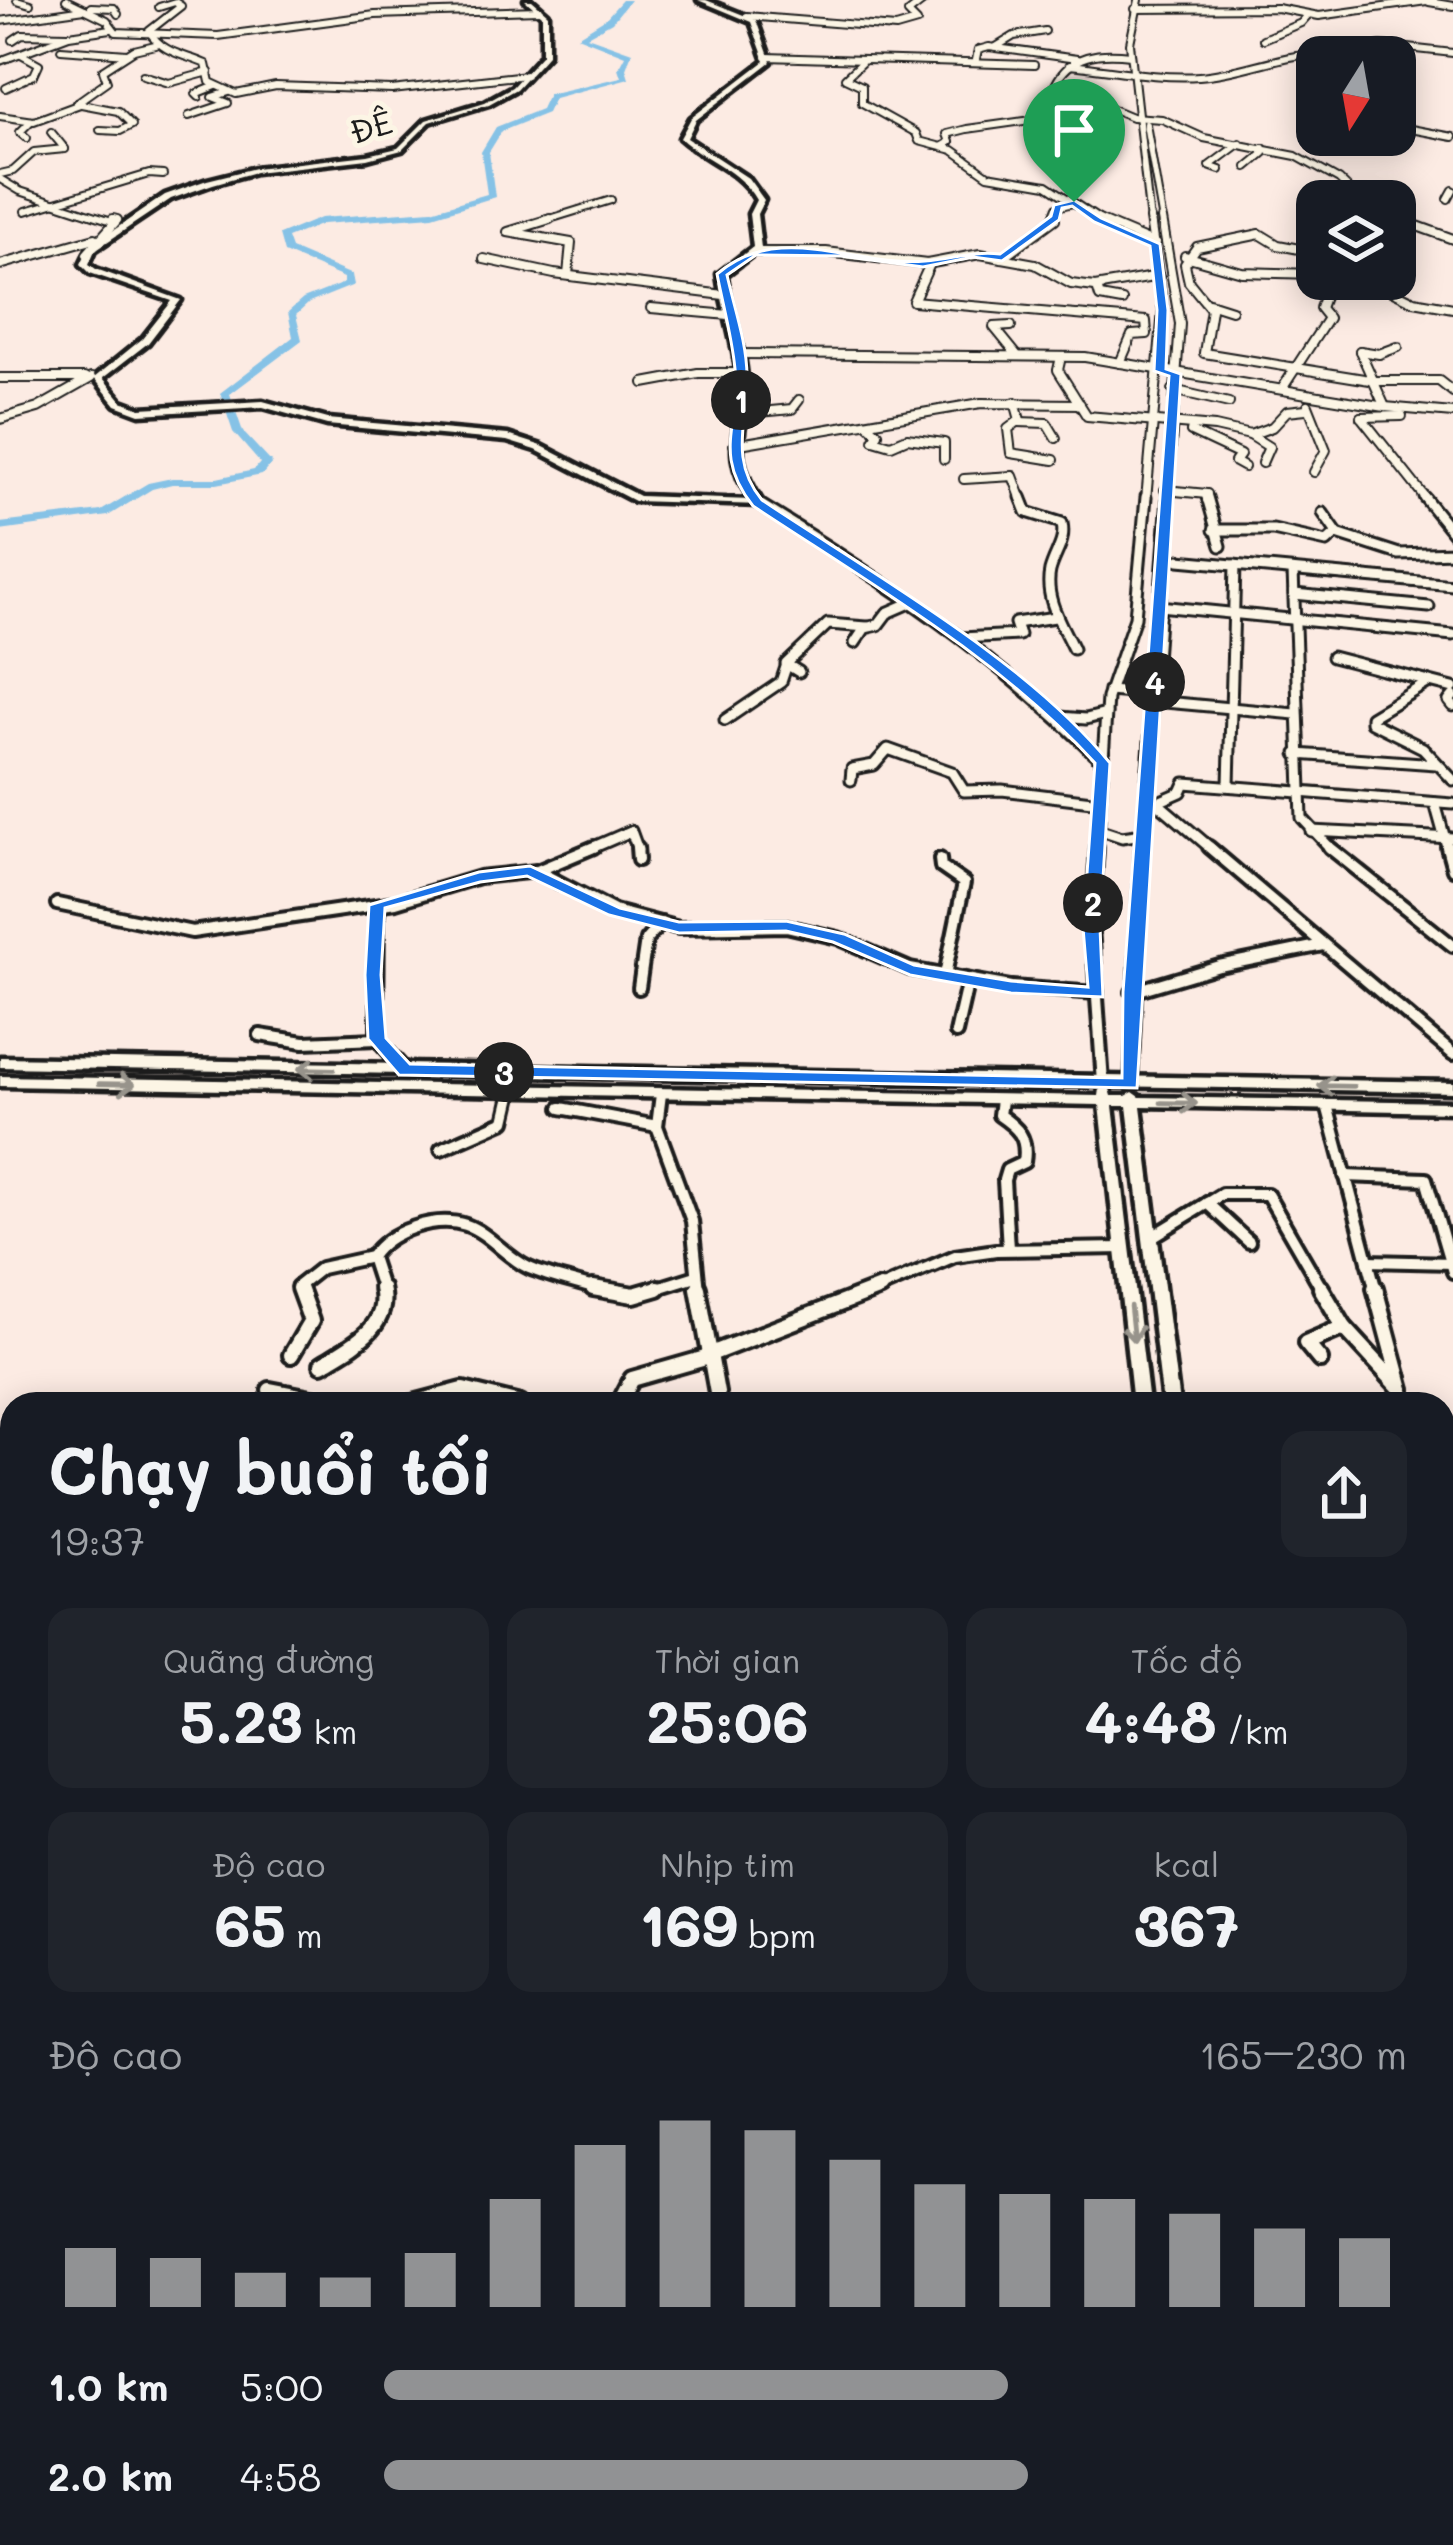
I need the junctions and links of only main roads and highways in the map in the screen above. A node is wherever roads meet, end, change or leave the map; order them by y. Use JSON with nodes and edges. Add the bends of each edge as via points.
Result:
{"nodes":[{"id":1,"x":528,"y":0,"type":"edge"},
{"id":2,"x":701,"y":0,"type":"edge"},
{"id":3,"x":0,"y":1062,"type":"edge"},
{"id":4,"x":405,"y":1070,"type":"junction"},
{"id":5,"x":0,"y":1081,"type":"edge"},
{"id":6,"x":1103,"y":1083,"type":"junction"},
{"id":7,"x":1131,"y":1084,"type":"junction"},
{"id":8,"x":1453,"y":1088,"type":"edge"},
{"id":9,"x":402,"y":1089,"type":"junction"},
{"id":10,"x":1106,"y":1102,"type":"junction"},
{"id":11,"x":1134,"y":1102,"type":"junction"},
{"id":12,"x":1453,"y":1108,"type":"edge"},
{"id":13,"x":1125,"y":1255,"type":"junction"},
{"id":14,"x":1154,"y":1263,"type":"junction"},
{"id":15,"x":1140,"y":1392,"type":"edge"},
{"id":16,"x":1170,"y":1392,"type":"edge"}],
"edges":[{"from":1,"to":2,"type":"main road","name":"ĐÊ","via":[[548,32],[544,54],[514,88],[428,121],[400,149],[255,170],[168,197],[87,251],[92,271],[177,300],[145,341],[94,378],[140,411],[270,405],[327,422],[508,438],[637,499],[758,503],[739,476],[734,445],[742,373],[724,269],[754,252],[752,214],[760,200],[752,180],[683,138],[693,119],[767,65],[754,20]]},
{"from":4,"to":3,"type":"main road","one_way":true},
{"from":4,"to":6,"type":"main road"},
{"from":4,"to":9,"type":"main road"},
{"from":5,"to":9,"type":"main road","one_way":true},
{"from":6,"to":7,"type":"main road"},
{"from":6,"to":10,"type":"main road"},
{"from":8,"to":7,"type":"main road","one_way":true},
{"from":7,"to":11,"type":"main road"},
{"from":9,"to":10,"type":"main road"},
{"from":10,"to":11,"type":"main road"},
{"from":10,"to":13,"type":"main road"},
{"from":11,"to":12,"type":"main road","one_way":true},
{"from":11,"to":14,"type":"main road"},
{"from":13,"to":14,"type":"main road"},
{"from":13,"to":15,"type":"main road","one_way":true},
{"from":14,"to":16,"type":"main road"}]}
